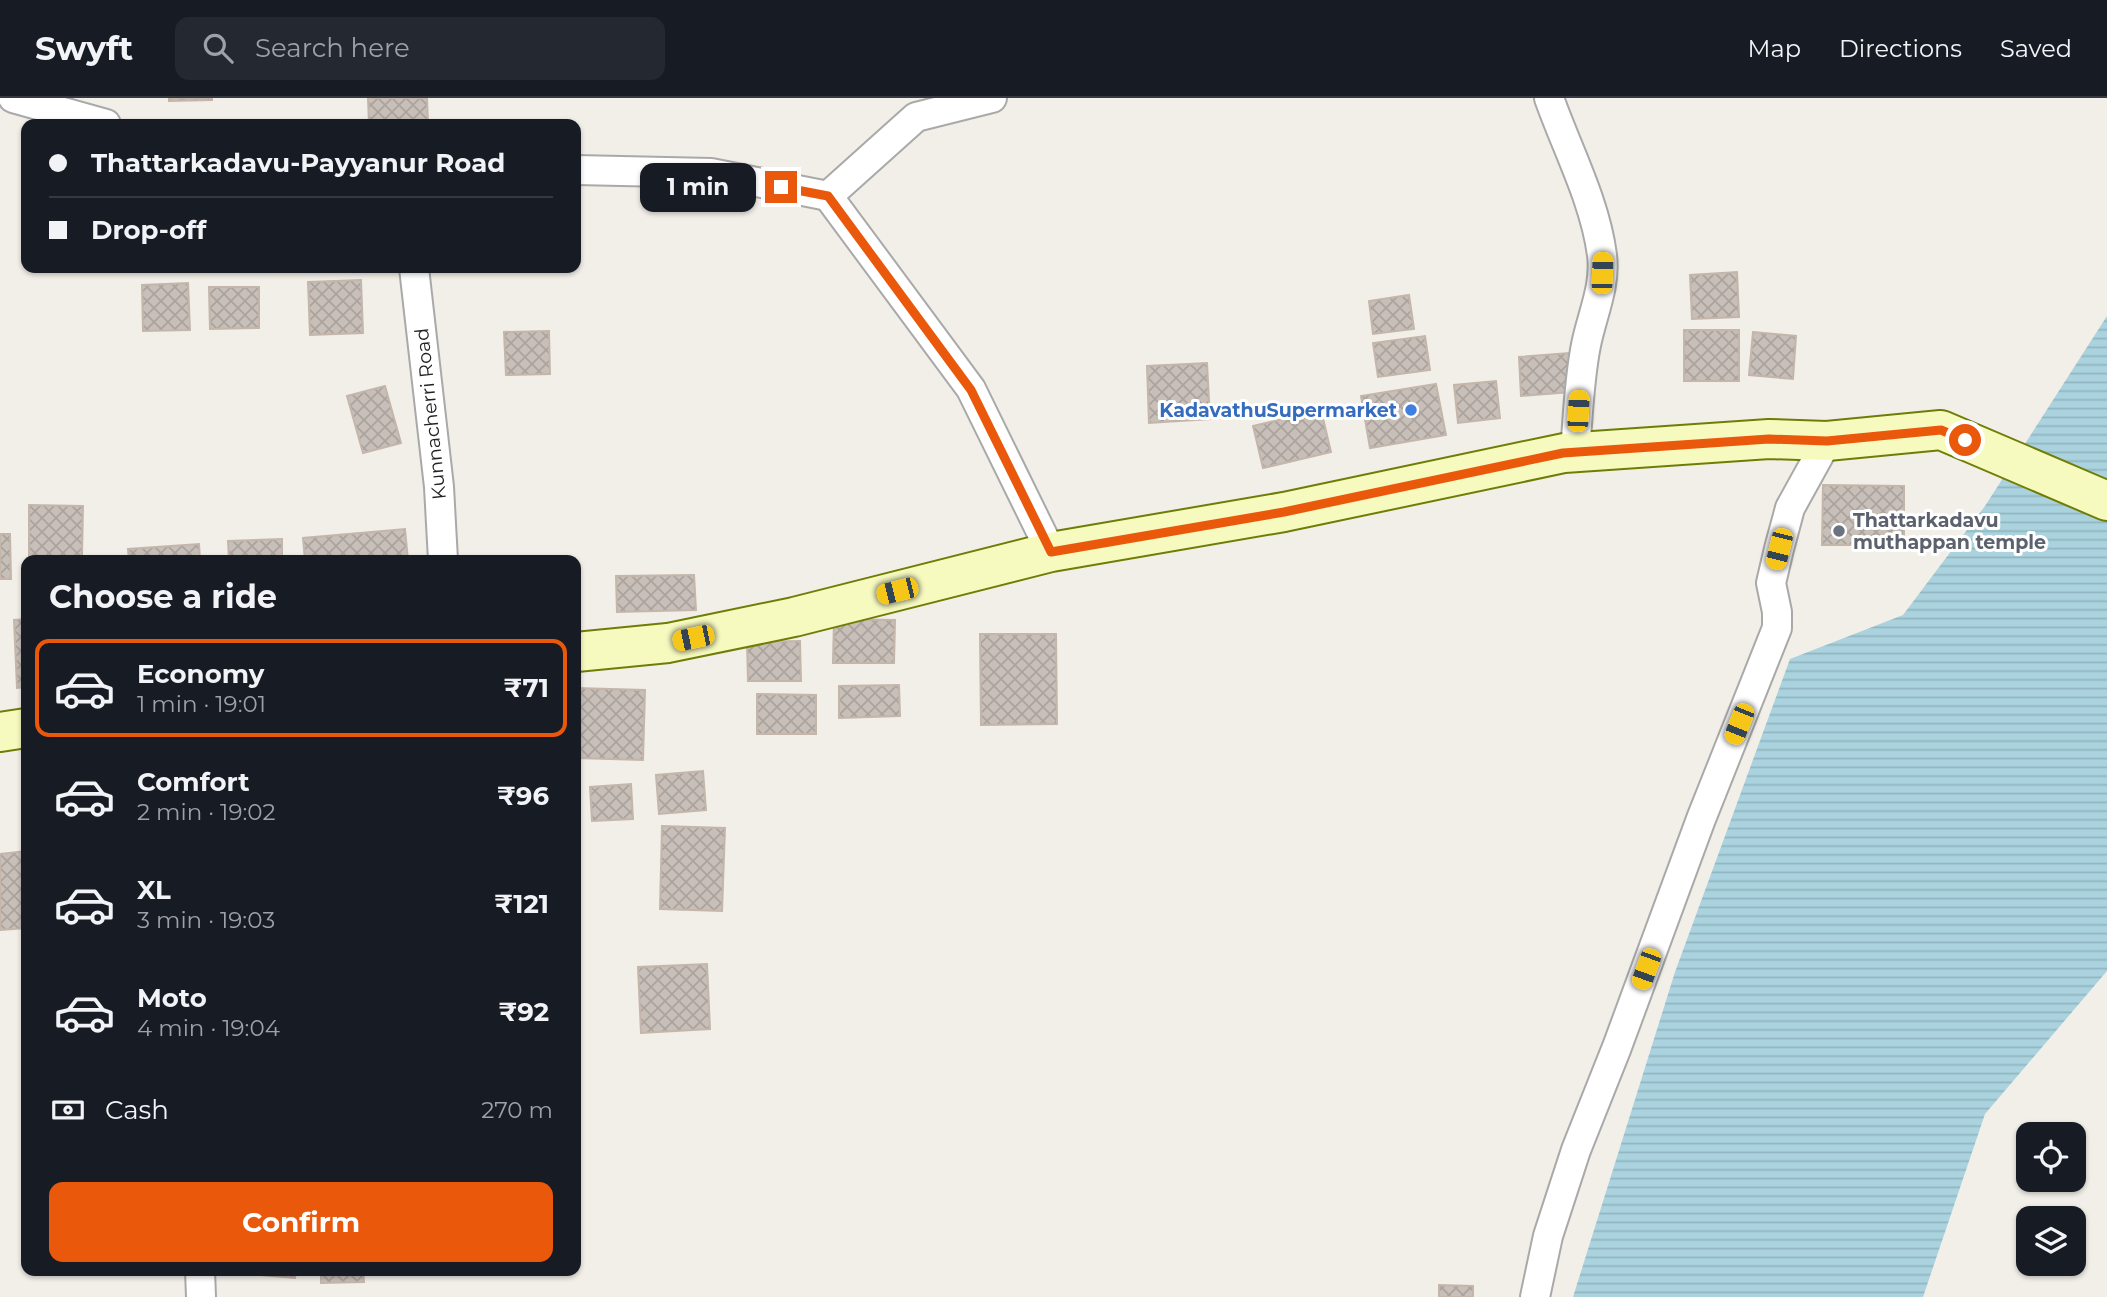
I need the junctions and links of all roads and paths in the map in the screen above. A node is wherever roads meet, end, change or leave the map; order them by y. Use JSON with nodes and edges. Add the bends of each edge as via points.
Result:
{"nodes":[{"id":1,"x":13,"y":98,"type":"edge"},
{"id":2,"x":992,"y":98,"type":"edge"},
{"id":3,"x":1549,"y":98,"type":"edge"},
{"id":4,"x":918,"y":108,"type":"edge"},
{"id":5,"x":88,"y":119,"type":"edge"},
{"id":6,"x":581,"y":170,"type":"edge"},
{"id":7,"x":828,"y":196,"type":"junction"},
{"id":8,"x":415,"y":273,"type":"edge"},
{"id":9,"x":1827,"y":441,"type":"junction"},
{"id":10,"x":1575,"y":452,"type":"junction"},
{"id":11,"x":2107,"y":501,"type":"edge"},
{"id":12,"x":1051,"y":552,"type":"junction"},
{"id":13,"x":443,"y":555,"type":"edge"},
{"id":14,"x":581,"y":652,"type":"edge"},
{"id":15,"x":21,"y":730,"type":"edge"},
{"id":16,"x":0,"y":732,"type":"edge"},
{"id":17,"x":200,"y":1276,"type":"edge"},
{"id":18,"x":201,"y":1297,"type":"edge"},
{"id":19,"x":1535,"y":1297,"type":"edge"}],
"edges":[{"from":1,"to":5,"type":"street"},
{"from":2,"to":4,"type":"street"},
{"from":3,"to":10,"type":"street","via":[[1594,216],[1603,257],[1602,288],[1579,391]]},
{"from":4,"to":7,"type":"street"},
{"from":6,"to":7,"type":"street","via":[[712,173]]},
{"from":7,"to":12,"type":"street","via":[[971,390]]},
{"from":8,"to":13,"type":"street","name":"Kunnacherri Road"},
{"from":9,"to":10,"type":"main road","via":[[1769,439]]},
{"from":9,"to":11,"type":"main road","via":[[1941,430]]},
{"from":9,"to":19,"type":"street","via":[[1790,508],[1770,583],[1777,628],[1576,1150],[1548,1236]]},
{"from":10,"to":12,"type":"main road","via":[[1284,512]]},
{"from":12,"to":14,"type":"main road","via":[[794,617],[668,643]]},
{"from":15,"to":16,"type":"main road"},
{"from":17,"to":18,"type":"street"}]}
